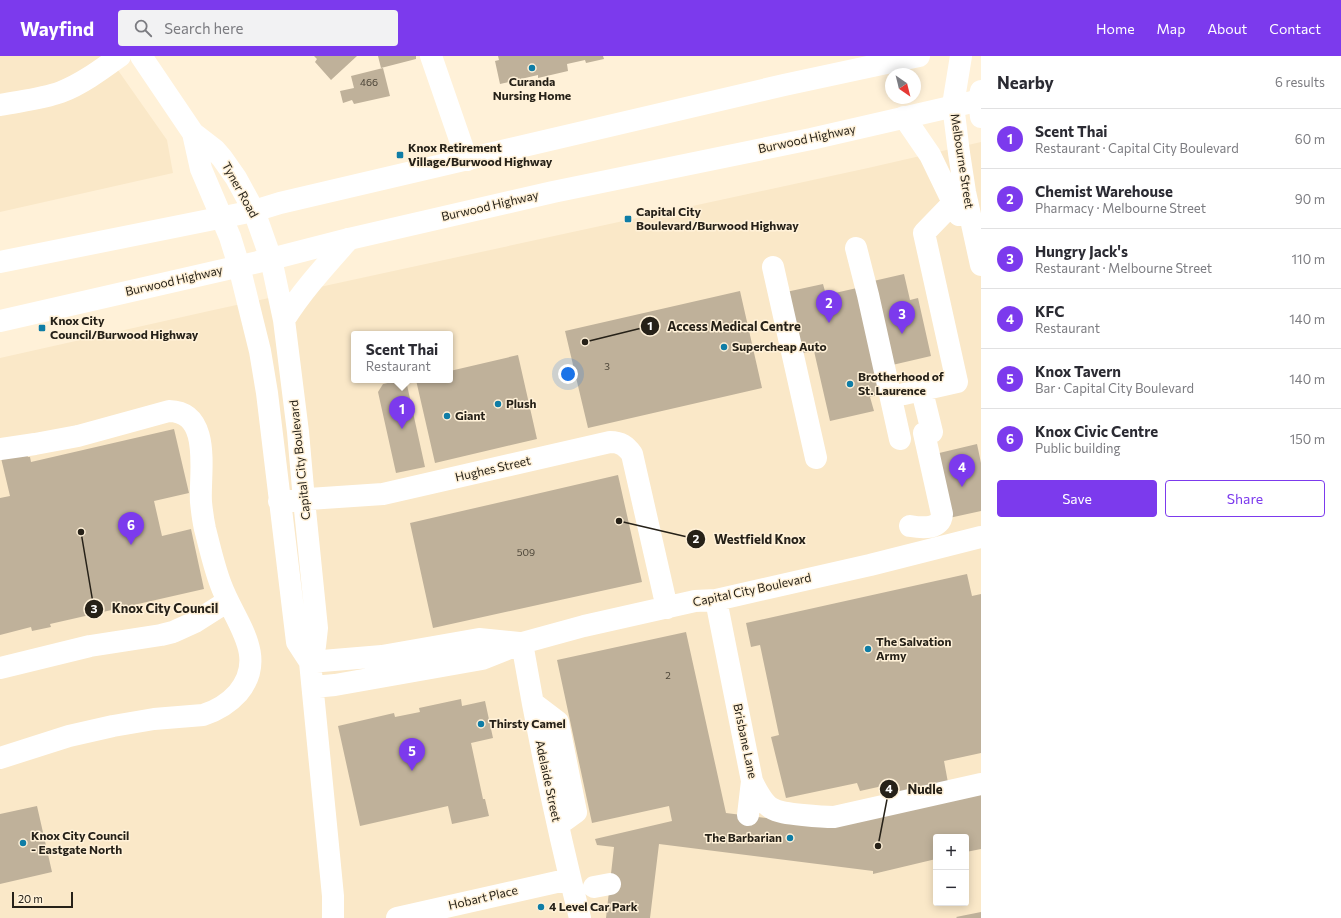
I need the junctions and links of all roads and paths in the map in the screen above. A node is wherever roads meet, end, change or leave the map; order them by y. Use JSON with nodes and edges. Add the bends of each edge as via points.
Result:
{"nodes":[{"id":1,"x":120,"y":56,"type":"edge"},
{"id":2,"x":141,"y":56,"type":"edge"},
{"id":3,"x":431,"y":56,"type":"edge"},
{"id":4,"x":919,"y":56,"type":"edge"},
{"id":5,"x":961,"y":56,"type":"edge"},
{"id":6,"x":981,"y":102,"type":"edge"},
{"id":7,"x":0,"y":105,"type":"edge"},
{"id":8,"x":953,"y":106,"type":"junction"},
{"id":9,"x":904,"y":117,"type":"junction"},
{"id":10,"x":193,"y":133,"type":"junction"},
{"id":11,"x":467,"y":160,"type":"junction"},
{"id":12,"x":959,"y":197,"type":"junction"},
{"id":13,"x":254,"y":211,"type":"junction"},
{"id":14,"x":221,"y":217,"type":"junction"},
{"id":15,"x":349,"y":239,"type":"junction"},
{"id":16,"x":856,"y":248,"type":"dead end"},
{"id":17,"x":979,"y":257,"type":"edge"},
{"id":18,"x":271,"y":259,"type":"junction"},
{"id":19,"x":0,"y":262,"type":"edge"},
{"id":20,"x":239,"y":266,"type":"junction"},
{"id":21,"x":773,"y":267,"type":"dead end"},
{"id":22,"x":284,"y":320,"type":"junction"},
{"id":23,"x":0,"y":321,"type":"edge"},
{"id":24,"x":885,"y":369,"type":"junction"},
{"id":25,"x":913,"y":392,"type":"junction"},
{"id":26,"x":917,"y":435,"type":"junction"},
{"id":27,"x":0,"y":449,"type":"edge"},
{"id":28,"x":816,"y":458,"type":"dead end"},
{"id":29,"x":304,"y":500,"type":"junction"},
{"id":30,"x":279,"y":501,"type":"junction"},
{"id":31,"x":910,"y":526,"type":"dead end"},
{"id":32,"x":981,"y":537,"type":"edge"},
{"id":33,"x":716,"y":600,"type":"junction"},
{"id":34,"x":228,"y":601,"type":"junction"},
{"id":35,"x":667,"y":608,"type":"junction"},
{"id":36,"x":522,"y":643,"type":"junction"},
{"id":37,"x":310,"y":662,"type":"junction"},
{"id":38,"x":0,"y":668,"type":"edge"},
{"id":39,"x":313,"y":687,"type":"junction"},
{"id":40,"x":0,"y":758,"type":"edge"},
{"id":41,"x":752,"y":780,"type":"junction"},
{"id":42,"x":981,"y":784,"type":"edge"},
{"id":43,"x":748,"y":815,"type":"dead end"},
{"id":44,"x":570,"y":879,"type":"junction"},
{"id":45,"x":408,"y":917,"type":"edge"},
{"id":46,"x":333,"y":918,"type":"edge"},
{"id":47,"x":580,"y":918,"type":"edge"}],
"edges":[{"from":1,"to":7,"type":"main road","via":[[53,95]]},
{"from":2,"to":10,"type":"main road","name":"Tyner Road"},
{"from":3,"to":11,"type":"main road"},
{"from":4,"to":11,"type":"main road","via":[[784,85]]},
{"from":5,"to":8,"type":"main road","name":"Melbourne Street"},
{"from":6,"to":8,"type":"main road","name":"Burwood Highway"},
{"from":8,"to":9,"type":"main road","name":"Burwood Highway"},
{"from":8,"to":12,"type":"main road","name":"Melbourne Street","via":[[959,153]]},
{"from":9,"to":12,"type":"main road"},
{"from":9,"to":15,"type":"main road","name":"Burwood Highway","via":[[812,139],[553,192]]},
{"from":10,"to":13,"type":"main road","name":"Tyner Road","via":[[222,158]]},
{"from":10,"to":14,"type":"main road","name":"Tyner Road","via":[[201,169]]},
{"from":11,"to":13,"type":"main road"},
{"from":12,"to":17,"type":"main road"},
{"from":12,"to":25,"type":"main road","via":[[924,233],[957,382]]},
{"from":13,"to":14,"type":"main road"},
{"from":13,"to":18,"type":"main road","name":"Tyner Road"},
{"from":14,"to":19,"type":"main road"},
{"from":14,"to":20,"type":"main road","name":"Tyner Road"},
{"from":15,"to":18,"type":"main road","name":"Burwood Highway"},
{"from":15,"to":22,"type":"main road","via":[[309,285]]},
{"from":16,"to":24,"type":"main road"},
{"from":18,"to":20,"type":"main road","name":"Burwood Highway"},
{"from":18,"to":22,"type":"main road","name":"Capital City Boulevard"},
{"from":20,"to":23,"type":"main road","name":"Burwood Highway"},
{"from":20,"to":30,"type":"main road","name":"Capital City Boulevard","via":[[266,386]]},
{"from":21,"to":28,"type":"main road"},
{"from":22,"to":29,"type":"main road","name":"Capital City Boulevard"},
{"from":24,"to":25,"type":"main road"},
{"from":24,"to":26,"type":"main road"},
{"from":25,"to":26,"type":"main road"},
{"from":26,"to":31,"type":"main road","via":[[942,519],[929,527]]},
{"from":27,"to":34,"type":"main road","via":[[78,436],[160,413],[177,411],[183,414],[192,422],[201,443],[203,518],[214,563]]},
{"from":29,"to":30,"type":"main road"},
{"from":29,"to":35,"type":"main road","name":"Hughes Street","via":[[383,494],[617,442],[632,454]]},
{"from":29,"to":37,"type":"main road","name":"Capital City Boulevard","via":[[317,628]]},
{"from":30,"to":37,"type":"main road","name":"Capital City Boulevard","via":[[297,642]]},
{"from":32,"to":33,"type":"main road","name":"Capital City Boulevard"},
{"from":33,"to":35,"type":"main road","name":"Capital City Boulevard","via":[[695,601]]},
{"from":33,"to":41,"type":"main road","name":"Brisbane Lane"},
{"from":34,"to":38,"type":"main road","via":[[195,622],[173,632],[90,646]]},
{"from":34,"to":40,"type":"main road","via":[[249,646],[251,669],[246,682],[226,703],[203,715],[154,719],[95,730]]},
{"from":35,"to":36,"type":"main road","name":"Capital City Boulevard"},
{"from":36,"to":37,"type":"main road","name":"Capital City Boulevard","via":[[479,639],[382,656]]},
{"from":36,"to":39,"type":"main road","name":"Capital City Boulevard","via":[[482,659]]},
{"from":36,"to":44,"type":"main road","name":"Adelaide Street","via":[[532,703]]},
{"from":37,"to":39,"type":"main road"},
{"from":39,"to":46,"type":"main road"},
{"from":41,"to":42,"type":"main road","name":"Brisbane Lane","via":[[770,808],[825,817]]},
{"from":41,"to":43,"type":"main road"},
{"from":44,"to":45,"type":"main road","name":"Hobart Place"},
{"from":44,"to":47,"type":"main road","name":"Adelaide Street"}]}
